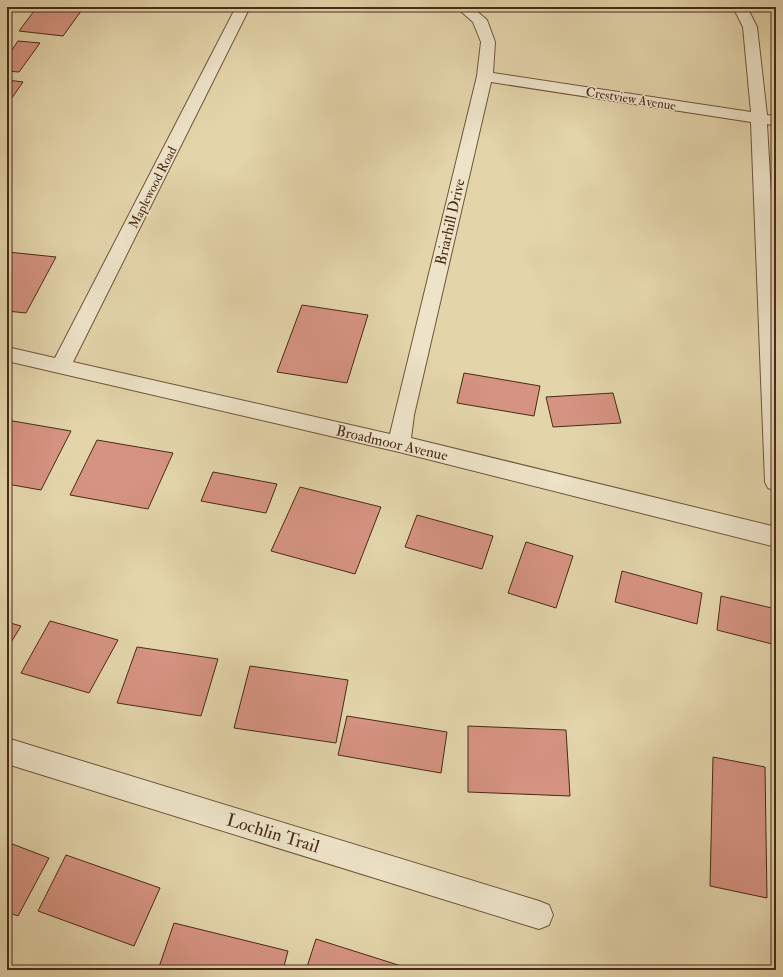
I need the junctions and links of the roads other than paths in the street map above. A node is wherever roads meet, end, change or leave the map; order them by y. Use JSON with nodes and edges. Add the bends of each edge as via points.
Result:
{"nodes":[{"id":1,"x":243,"y":7,"type":"edge"},
{"id":2,"x":463,"y":7,"type":"edge"},
{"id":3,"x":740,"y":7,"type":"edge"},
{"id":4,"x":485,"y":76,"type":"junction"},
{"id":5,"x":768,"y":119,"type":"edge"},
{"id":6,"x":7,"y":354,"type":"edge"},
{"id":7,"x":61,"y":366,"type":"junction"},
{"id":8,"x":399,"y":444,"type":"junction"},
{"id":9,"x":776,"y":482,"type":"edge"},
{"id":10,"x":776,"y":537,"type":"edge"},
{"id":11,"x":7,"y":751,"type":"edge"},
{"id":12,"x":539,"y":916,"type":"dead end"}],
"edges":[{"from":1,"to":7,"type":"street","name":"Maplewood Road"},
{"from":2,"to":4,"type":"street","name":"Briarhill Drive","via":[[480,20],[488,42]]},
{"from":3,"to":5,"type":"street","via":[[750,27]]},
{"from":4,"to":5,"type":"street","name":"Crestview Avenue"},
{"from":4,"to":8,"type":"street","name":"Briarhill Drive"},
{"from":5,"to":9,"type":"street"},
{"from":6,"to":7,"type":"street","name":"Broadmoor Avenue"},
{"from":7,"to":8,"type":"street","name":"Broadmoor Avenue"},
{"from":8,"to":10,"type":"street","name":"Broadmoor Avenue"},
{"from":11,"to":12,"type":"street","name":"Lochlin Trail"}]}
